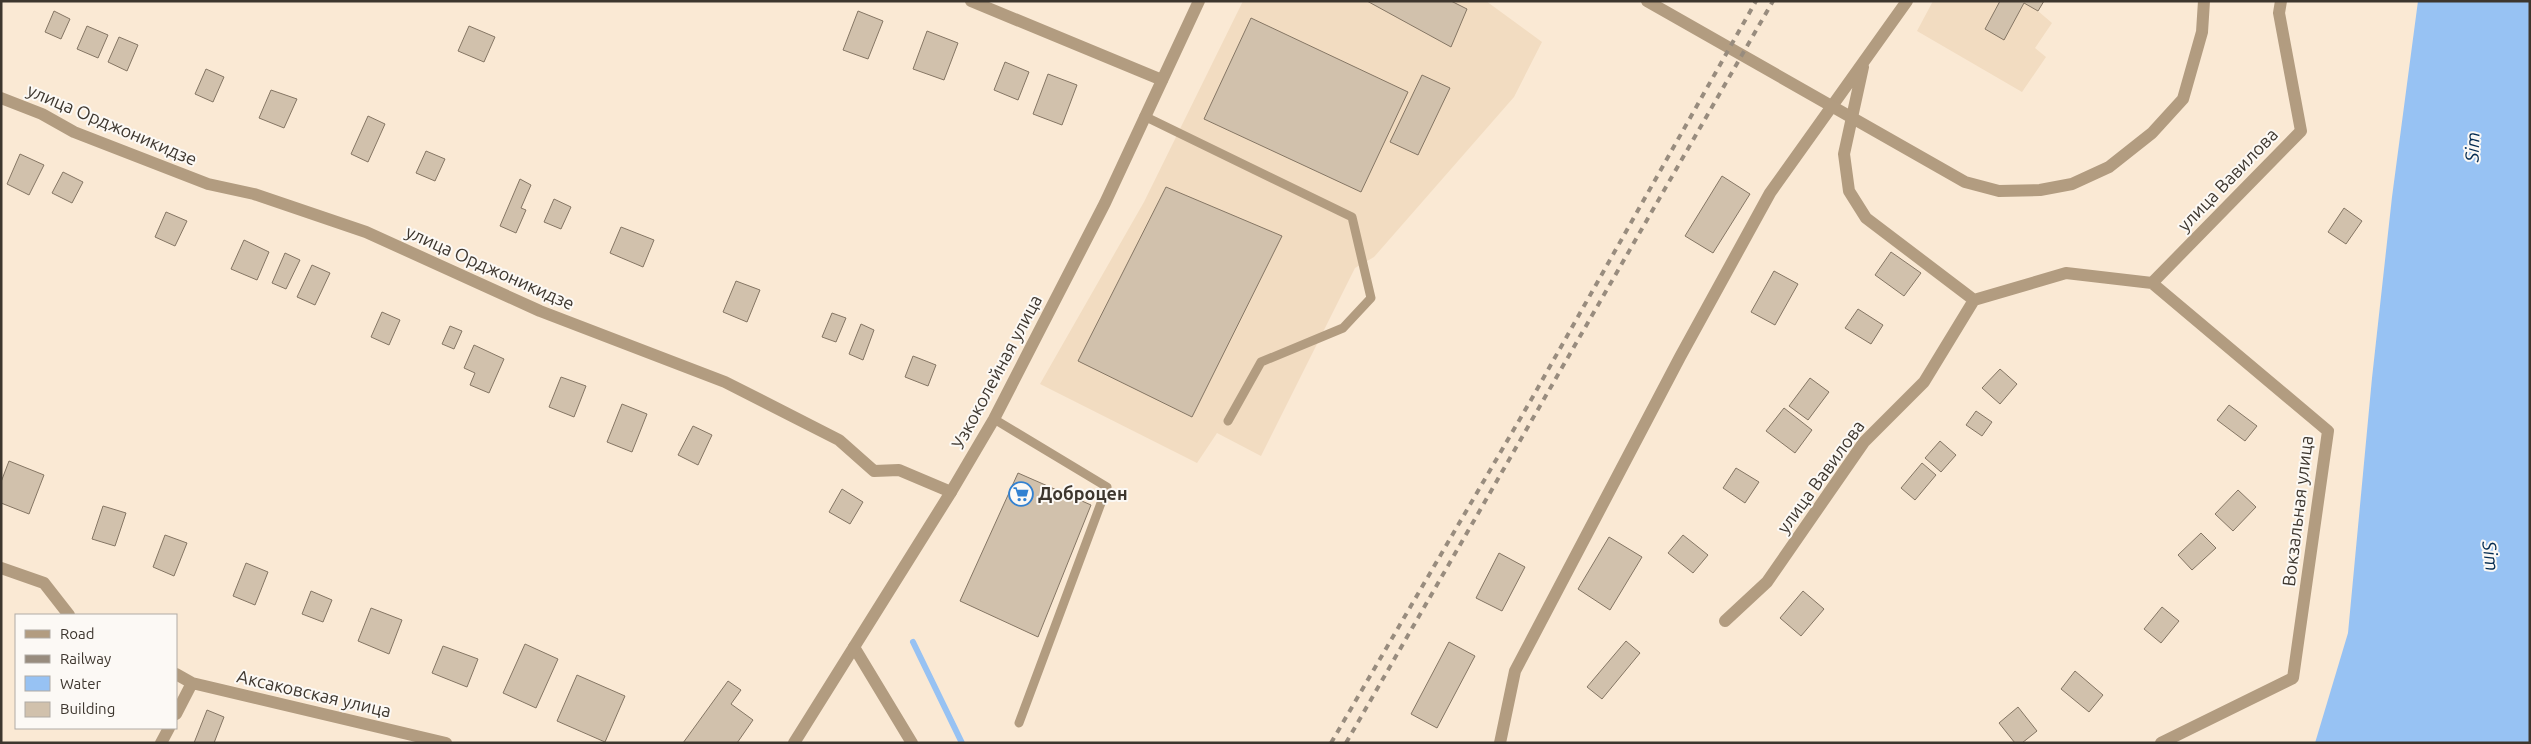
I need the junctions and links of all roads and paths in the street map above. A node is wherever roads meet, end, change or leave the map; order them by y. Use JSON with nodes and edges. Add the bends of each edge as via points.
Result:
{"nodes":[{"id":1,"x":971,"y":1,"type":"edge"},
{"id":2,"x":1199,"y":1,"type":"edge"},
{"id":3,"x":1646,"y":1,"type":"edge"},
{"id":4,"x":1907,"y":1,"type":"edge"},
{"id":5,"x":2204,"y":1,"type":"edge"},
{"id":6,"x":2281,"y":1,"type":"edge"},
{"id":7,"x":1864,"y":62,"type":"junction"},
{"id":8,"x":1162,"y":80,"type":"junction"},
{"id":9,"x":1,"y":98,"type":"edge"},
{"id":10,"x":1144,"y":116,"type":"junction"},
{"id":11,"x":2152,"y":283,"type":"junction"},
{"id":12,"x":1974,"y":300,"type":"junction"},
{"id":13,"x":994,"y":419,"type":"junction"},
{"id":14,"x":1228,"y":421,"type":"dead end"},
{"id":15,"x":951,"y":492,"type":"junction"},
{"id":16,"x":1,"y":568,"type":"edge"},
{"id":17,"x":69,"y":614,"type":"edge"},
{"id":18,"x":1725,"y":621,"type":"dead end"},
{"id":19,"x":854,"y":647,"type":"junction"},
{"id":20,"x":178,"y":675,"type":"edge"},
{"id":21,"x":192,"y":683,"type":"junction"},
{"id":22,"x":178,"y":710,"type":"edge"},
{"id":23,"x":1019,"y":723,"type":"dead end"},
{"id":24,"x":168,"y":729,"type":"edge"},
{"id":25,"x":161,"y":743,"type":"edge"},
{"id":26,"x":446,"y":743,"type":"edge"},
{"id":27,"x":794,"y":743,"type":"edge"},
{"id":28,"x":912,"y":743,"type":"edge"},
{"id":29,"x":1500,"y":743,"type":"edge"},
{"id":30,"x":2161,"y":743,"type":"edge"}],
"edges":[{"from":1,"to":8,"type":"street"},
{"from":2,"to":8,"type":"street","name":"Узкоколейная улица"},
{"from":3,"to":5,"type":"street","via":[[1966,182],[1999,191],[2040,190],[2072,184],[2109,167],[2152,133],[2183,99],[2202,32]]},
{"from":4,"to":7,"type":"street"},
{"from":6,"to":11,"type":"street","name":"улица Вавилова","via":[[2280,13],[2301,131]]},
{"from":7,"to":12,"type":"street","via":[[1844,154],[1849,191],[1866,218]]},
{"from":7,"to":29,"type":"street","via":[[1770,193],[1680,357],[1515,671]]},
{"from":8,"to":10,"type":"street","name":"Узкоколейная улица"},
{"from":9,"to":15,"type":"street","name":"улица Орджоникидзе","via":[[42,114],[74,132],[208,184],[254,194],[366,232],[540,311],[725,382],[839,440],[874,471],[899,470]]},
{"from":10,"to":13,"type":"street","name":"Узкоколейная улица","via":[[1105,203]]},
{"from":10,"to":14,"type":"lane","via":[[1352,218],[1371,298],[1344,328],[1261,362]]},
{"from":11,"to":12,"type":"street","via":[[2066,274]]},
{"from":11,"to":30,"type":"street","name":"Вокзальная улица","via":[[2328,431],[2293,678]]},
{"from":12,"to":18,"type":"street","name":"улица Вавилова","via":[[1924,382],[1864,442],[1767,582]]},
{"from":13,"to":15,"type":"street","name":"Узкоколейная улица"},
{"from":13,"to":23,"type":"lane","via":[[1107,487]]},
{"from":15,"to":19,"type":"street","name":"Узкоколейная улица"},
{"from":16,"to":17,"type":"street","via":[[44,582]]},
{"from":19,"to":27,"type":"street","name":"Узкоколейная улица"},
{"from":19,"to":28,"type":"street"},
{"from":20,"to":21,"type":"street","name":"Аксаковская улица"},
{"from":21,"to":22,"type":"street"},
{"from":21,"to":26,"type":"street","name":"Аксаковская улица"},
{"from":24,"to":25,"type":"street"}]}
